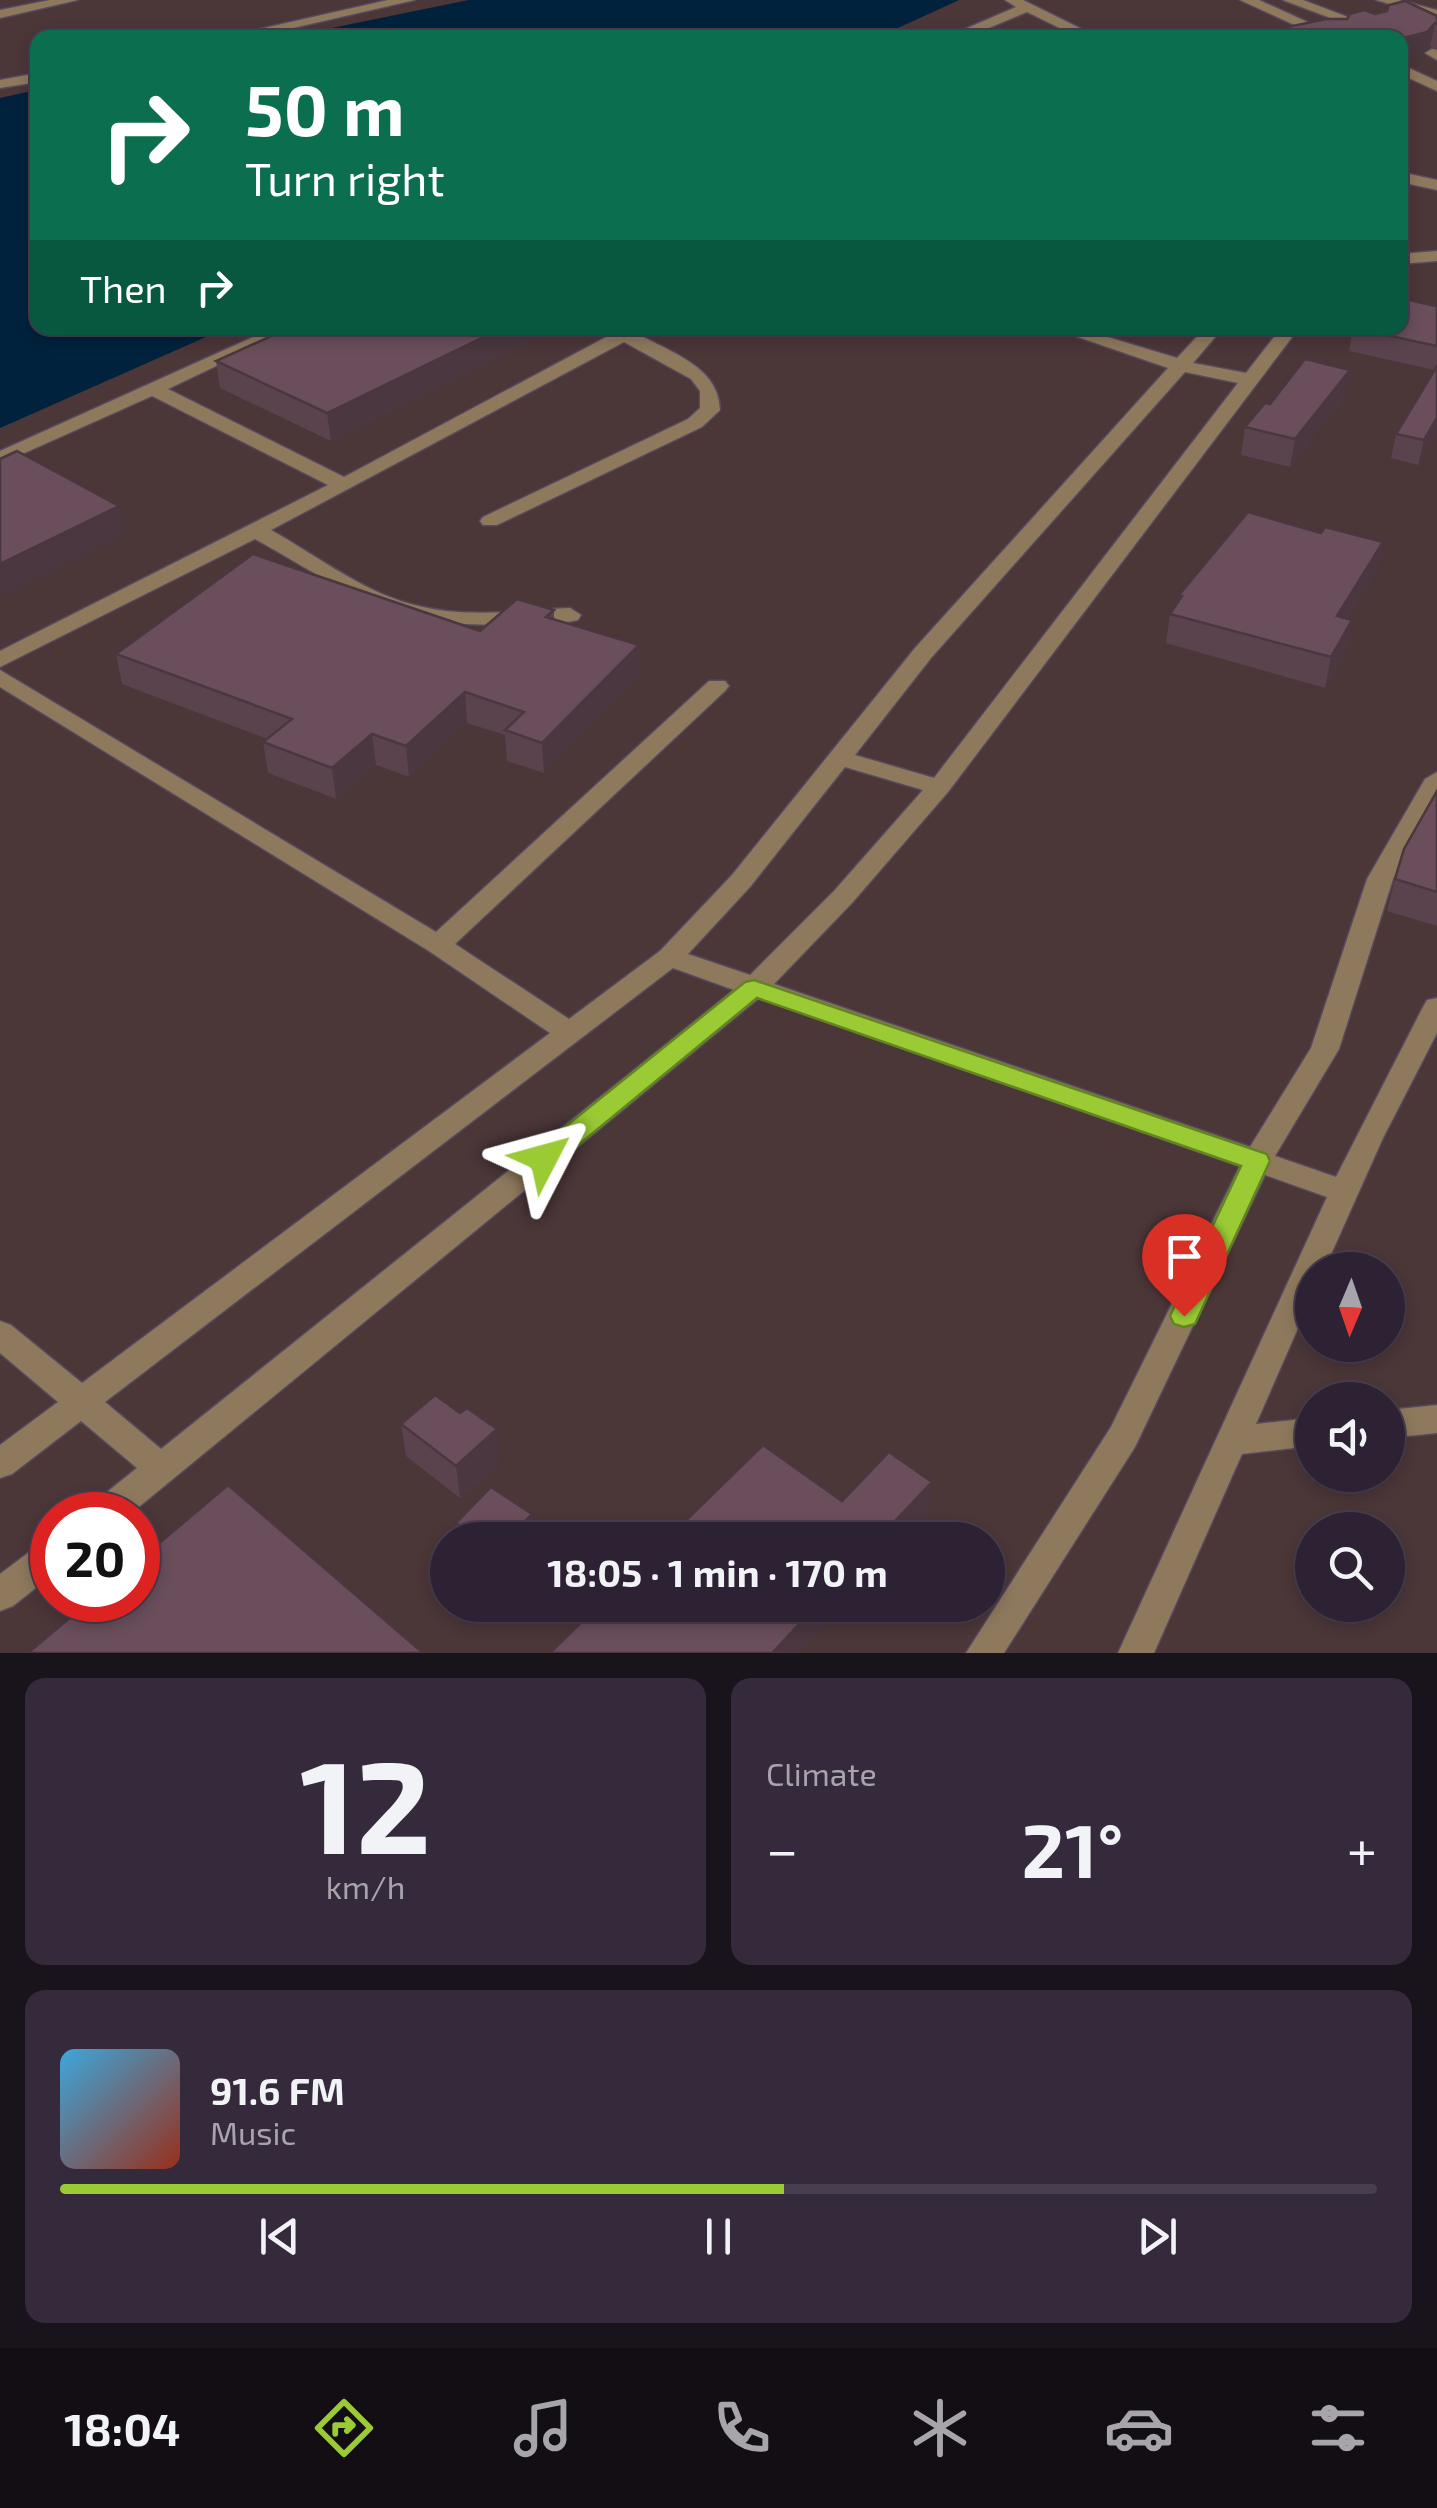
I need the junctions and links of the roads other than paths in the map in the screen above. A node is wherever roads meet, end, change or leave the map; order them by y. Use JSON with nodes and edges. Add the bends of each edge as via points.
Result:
{"nodes":[{"id":1,"x":70,"y":0,"type":"edge"},
{"id":2,"x":408,"y":0,"type":"edge"},
{"id":3,"x":1012,"y":0,"type":"edge"},
{"id":4,"x":1247,"y":0,"type":"edge"},
{"id":5,"x":1290,"y":0,"type":"edge"},
{"id":6,"x":1383,"y":0,"type":"edge"},
{"id":7,"x":1028,"y":8,"type":"junction"},
{"id":8,"x":0,"y":14,"type":"edge"},
{"id":9,"x":1437,"y":14,"type":"edge"},
{"id":10,"x":265,"y":30,"type":"edge"},
{"id":11,"x":972,"y":30,"type":"edge"},
{"id":12,"x":1076,"y":30,"type":"edge"},
{"id":13,"x":1317,"y":30,"type":"edge"},
{"id":14,"x":1375,"y":30,"type":"edge"},
{"id":15,"x":1408,"y":72,"type":"edge"},
{"id":16,"x":30,"y":78,"type":"edge"},
{"id":17,"x":0,"y":84,"type":"edge"},
{"id":18,"x":1437,"y":86,"type":"edge"},
{"id":19,"x":1408,"y":179,"type":"edge"},
{"id":20,"x":1437,"y":184,"type":"edge"},
{"id":21,"x":1437,"y":256,"type":"edge"},
{"id":22,"x":1408,"y":258,"type":"edge"},
{"id":23,"x":1437,"y":268,"type":"edge"},
{"id":24,"x":1408,"y":269,"type":"edge"},
{"id":25,"x":271,"y":335,"type":"edge"},
{"id":26,"x":623,"y":335,"type":"edge"},
{"id":27,"x":636,"y":335,"type":"edge"},
{"id":28,"x":1083,"y":335,"type":"edge"},
{"id":29,"x":1207,"y":335,"type":"edge"},
{"id":30,"x":1285,"y":335,"type":"edge"},
{"id":31,"x":1178,"y":365,"type":"junction"},
{"id":32,"x":1250,"y":380,"type":"junction"},
{"id":33,"x":153,"y":388,"type":"junction"},
{"id":34,"x":0,"y":458,"type":"edge"},
{"id":35,"x":344,"y":485,"type":"junction"},
{"id":36,"x":490,"y":521,"type":"dead end"},
{"id":37,"x":256,"y":530,"type":"junction"},
{"id":38,"x":570,"y":614,"type":"dead end"},
{"id":39,"x":0,"y":660,"type":"edge"},
{"id":40,"x":0,"y":676,"type":"edge"},
{"id":41,"x":717,"y":686,"type":"dead end"},
{"id":42,"x":840,"y":758,"type":"junction"},
{"id":43,"x":1437,"y":779,"type":"edge"},
{"id":44,"x":939,"y":787,"type":"junction"},
{"id":45,"x":438,"y":945,"type":"junction"},
{"id":46,"x":669,"y":956,"type":"junction"},
{"id":47,"x":754,"y":988,"type":"junction"},
{"id":48,"x":1437,"y":1007,"type":"edge"},
{"id":49,"x":569,"y":1032,"type":"junction"},
{"id":50,"x":1257,"y":1161,"type":"junction"},
{"id":51,"x":1344,"y":1190,"type":"junction"},
{"id":52,"x":0,"y":1334,"type":"edge"},
{"id":53,"x":81,"y":1402,"type":"junction"},
{"id":54,"x":1435,"y":1411,"type":"edge"},
{"id":55,"x":1405,"y":1419,"type":"edge"},
{"id":56,"x":1295,"y":1434,"type":"edge"},
{"id":57,"x":1232,"y":1441,"type":"junction"},
{"id":58,"x":0,"y":1464,"type":"edge"},
{"id":59,"x":162,"y":1470,"type":"junction"},
{"id":60,"x":134,"y":1492,"type":"edge"},
{"id":61,"x":30,"y":1571,"type":"edge"},
{"id":62,"x":0,"y":1595,"type":"edge"},
{"id":63,"x":984,"y":1653,"type":"edge"},
{"id":64,"x":1136,"y":1653,"type":"edge"}],
"edges":[{"from":1,"to":8,"type":"lane"},
{"from":2,"to":10,"type":"lane"},
{"from":3,"to":7,"type":"lane"},
{"from":4,"to":13,"type":"lane"},
{"from":5,"to":14,"type":"lane"},
{"from":6,"to":9,"type":"lane"},
{"from":7,"to":11,"type":"lane"},
{"from":7,"to":12,"type":"lane"},
{"from":15,"to":18,"type":"lane"},
{"from":16,"to":17,"type":"lane"},
{"from":19,"to":20,"type":"lane"},
{"from":21,"to":22,"type":"lane"},
{"from":23,"to":24,"type":"lane"},
{"from":25,"to":33,"type":"lane"},
{"from":26,"to":35,"type":"lane"},
{"from":27,"to":36,"type":"lane","via":[[698,375],[710,391],[710,410]]},
{"from":28,"to":31,"type":"lane"},
{"from":29,"to":31,"type":"lane"},
{"from":30,"to":32,"type":"lane"},
{"from":31,"to":32,"type":"lane"},
{"from":31,"to":42,"type":"lane","via":[[923,653]]},
{"from":32,"to":44,"type":"lane"},
{"from":33,"to":34,"type":"lane"},
{"from":33,"to":35,"type":"lane"},
{"from":35,"to":37,"type":"lane"},
{"from":37,"to":38,"type":"lane","via":[[417,613]]},
{"from":37,"to":39,"type":"lane"},
{"from":40,"to":45,"type":"lane"},
{"from":41,"to":45,"type":"lane"},
{"from":42,"to":44,"type":"lane"},
{"from":42,"to":46,"type":"lane","via":[[741,882]]},
{"from":43,"to":50,"type":"lane","via":[[1380,878],[1325,1048]]},
{"from":44,"to":47,"type":"lane"},
{"from":45,"to":49,"type":"lane"},
{"from":46,"to":47,"type":"lane"},
{"from":46,"to":49,"type":"lane"},
{"from":47,"to":50,"type":"lane"},
{"from":47,"to":59,"type":"lane"},
{"from":48,"to":51,"type":"lane"},
{"from":49,"to":53,"type":"lane"},
{"from":50,"to":51,"type":"lane"},
{"from":50,"to":63,"type":"lane","via":[[1123,1437]]},
{"from":51,"to":57,"type":"lane"},
{"from":52,"to":53,"type":"lane"},
{"from":53,"to":58,"type":"lane"},
{"from":53,"to":59,"type":"lane"},
{"from":54,"to":55,"type":"lane"},
{"from":56,"to":57,"type":"lane"},
{"from":57,"to":64,"type":"lane"},
{"from":59,"to":60,"type":"lane"},
{"from":61,"to":62,"type":"lane"}]}
